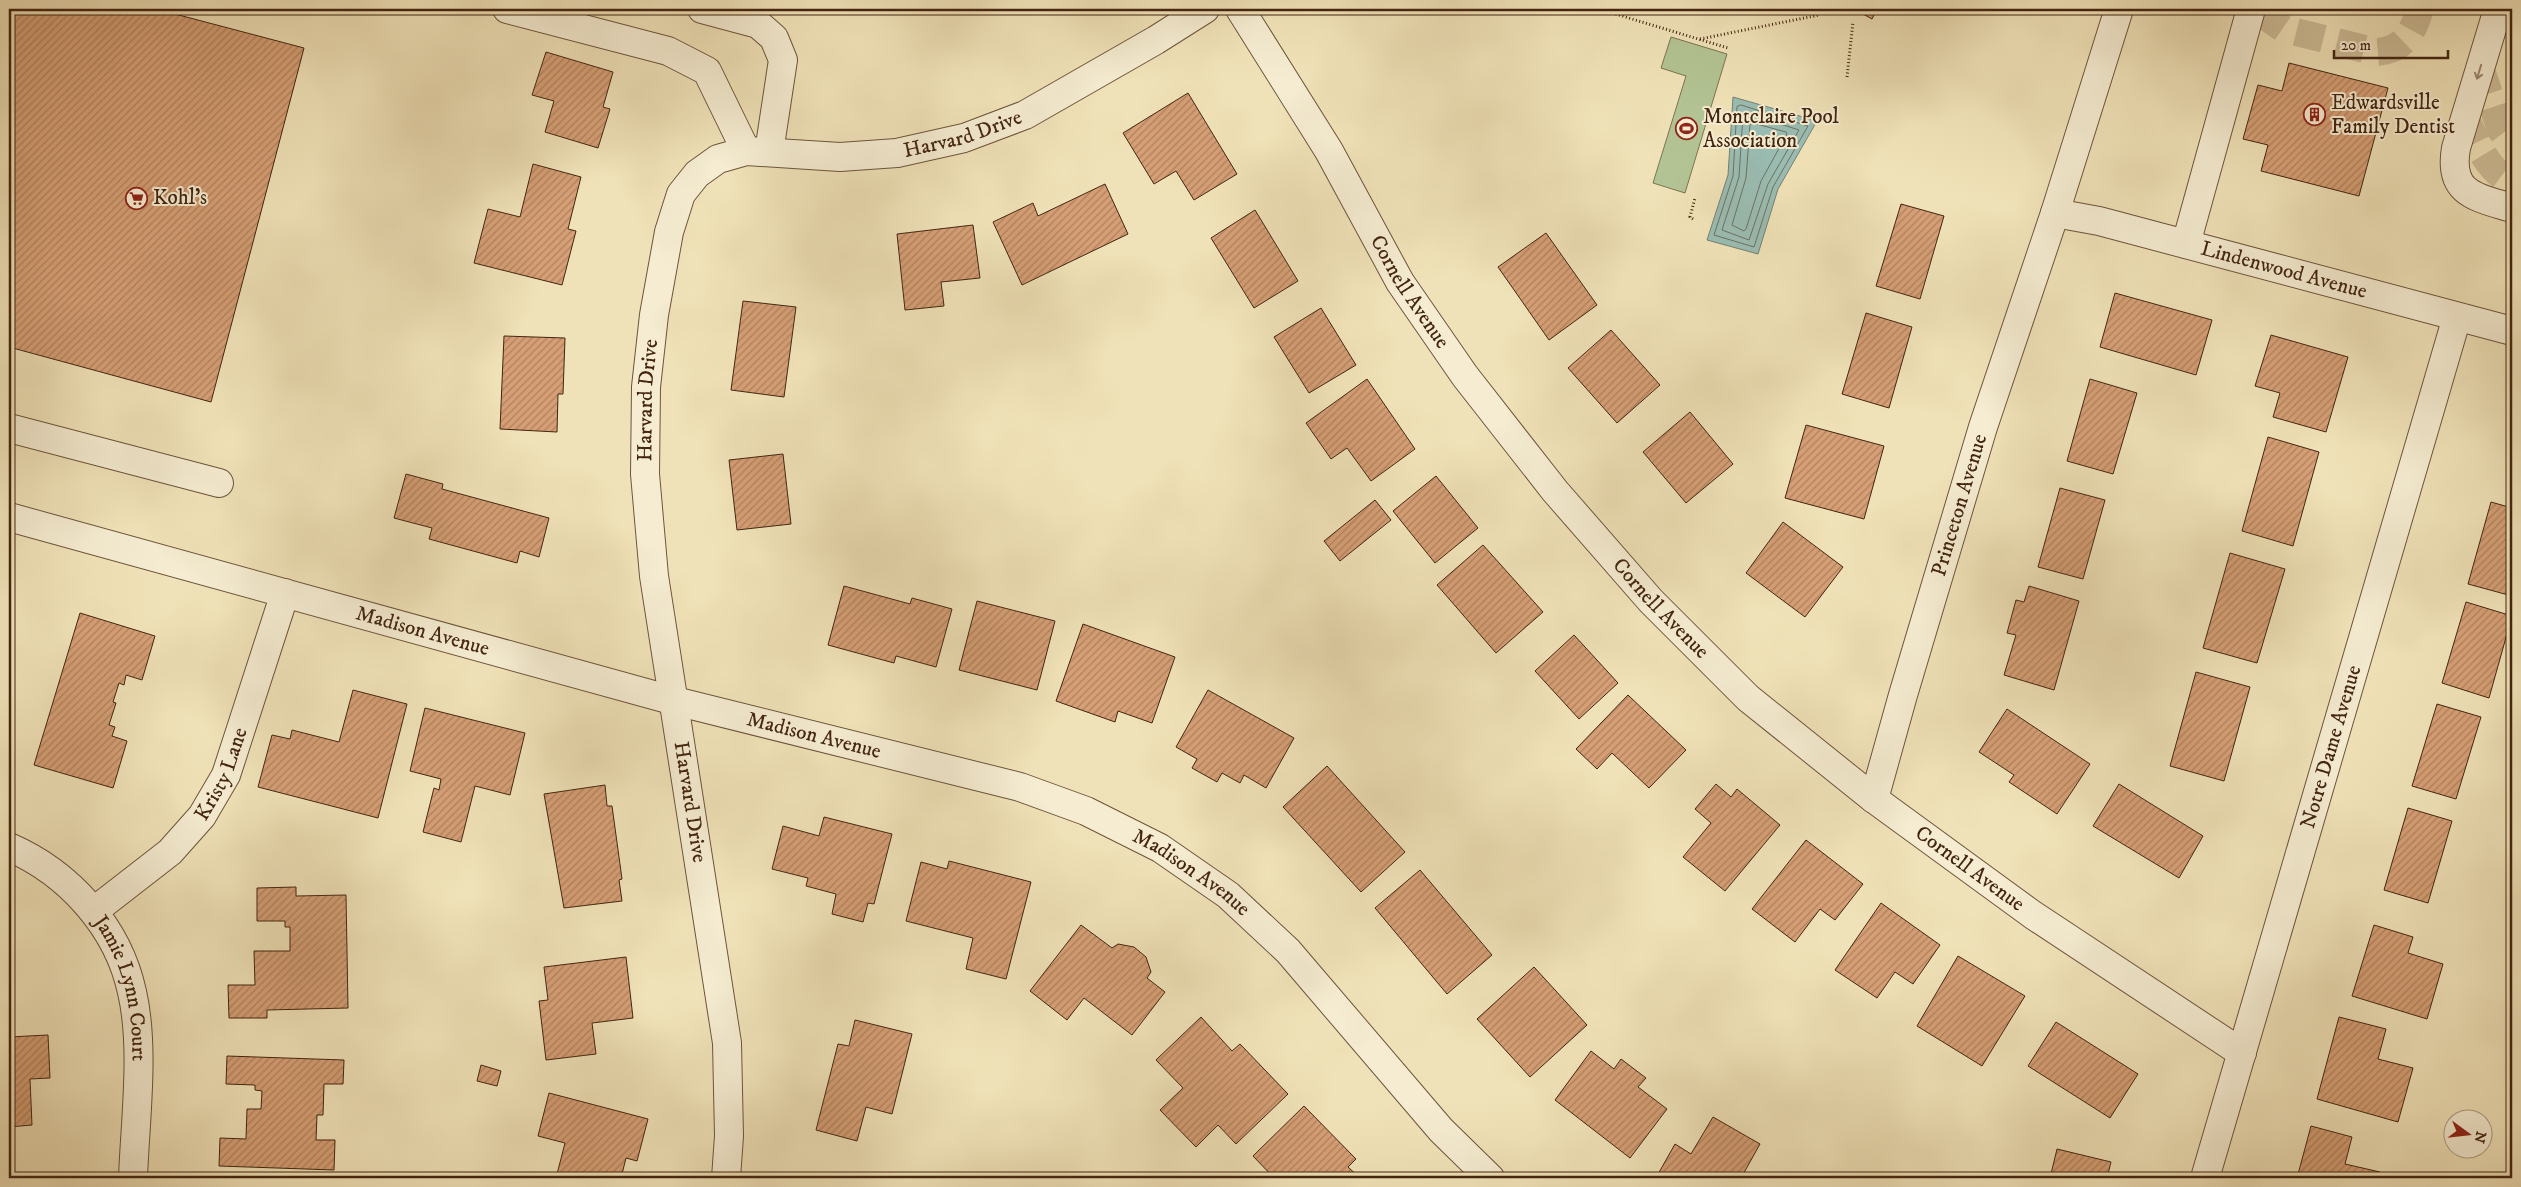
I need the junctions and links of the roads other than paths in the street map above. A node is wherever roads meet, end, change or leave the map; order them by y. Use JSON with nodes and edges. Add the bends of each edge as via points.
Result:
{"nodes":[{"id":1,"x":506,"y":9,"type":"edge"},
{"id":2,"x":702,"y":9,"type":"edge"},
{"id":3,"x":1205,"y":9,"type":"edge"},
{"id":4,"x":1240,"y":9,"type":"edge"},
{"id":5,"x":2119,"y":9,"type":"edge"},
{"id":6,"x":2251,"y":9,"type":"edge"},
{"id":7,"x":2498,"y":9,"type":"edge"},
{"id":8,"x":758,"y":151,"type":"junction"},
{"id":9,"x":2512,"y":208,"type":"edge"},
{"id":10,"x":2055,"y":213,"type":"junction"},
{"id":11,"x":2186,"y":244,"type":"junction"},
{"id":12,"x":2457,"y":317,"type":"junction"},
{"id":13,"x":2512,"y":331,"type":"edge"},
{"id":14,"x":9,"y":428,"type":"edge"},
{"id":15,"x":219,"y":483,"type":"dead end"},
{"id":16,"x":9,"y":517,"type":"edge"},
{"id":17,"x":285,"y":592,"type":"junction"},
{"id":18,"x":675,"y":701,"type":"junction"},
{"id":19,"x":1874,"y":800,"type":"junction"},
{"id":20,"x":9,"y":847,"type":"edge"},
{"id":21,"x":94,"y":911,"type":"junction"},
{"id":22,"x":2242,"y":1054,"type":"junction"},
{"id":23,"x":133,"y":1178,"type":"edge"},
{"id":24,"x":726,"y":1178,"type":"edge"},
{"id":25,"x":1490,"y":1178,"type":"edge"},
{"id":26,"x":2205,"y":1178,"type":"edge"}],
"edges":[{"from":1,"to":8,"type":"street","via":[[668,51],[707,71]]},
{"from":2,"to":8,"type":"street","via":[[758,24],[774,38],[783,60]]},
{"from":3,"to":8,"type":"street","name":"Harvard Drive","via":[[1025,115],[964,138],[888,154],[840,157]]},
{"from":4,"to":19,"type":"street","name":"Cornell Avenue","via":[[1330,151],[1400,282],[1465,376],[1555,491],[1651,601],[1748,698]]},
{"from":5,"to":10,"type":"street","name":"Princeton Avenue"},
{"from":6,"to":11,"type":"street"},
{"from":7,"to":9,"type":"street","one_way":true,"via":[[2456,148],[2455,168],[2464,190]]},
{"from":8,"to":18,"type":"street","name":"Harvard Drive","via":[[718,159],[697,174],[681,194],[669,232],[654,315],[646,387],[645,474],[654,576]]},
{"from":10,"to":11,"type":"street","name":"Lindenwood Avenue"},
{"from":10,"to":19,"type":"street","name":"Princeton Avenue","via":[[1983,427]]},
{"from":11,"to":12,"type":"street","name":"Lindenwood Avenue"},
{"from":12,"to":13,"type":"street","name":"Lindenwood Avenue"},
{"from":12,"to":22,"type":"street","name":"Notre Dame Avenue"},
{"from":14,"to":15,"type":"street"},
{"from":16,"to":17,"type":"street","name":"Madison Avenue"},
{"from":17,"to":18,"type":"street","name":"Madison Avenue"},
{"from":17,"to":21,"type":"street","name":"Kristy Lane","via":[[226,776],[202,816],[170,852]]},
{"from":18,"to":24,"type":"street","name":"Harvard Drive","via":[[727,1043],[729,1136]]},
{"from":18,"to":25,"type":"street","name":"Madison Avenue","via":[[1020,788],[1086,811],[1160,848],[1228,895],[1288,951],[1441,1130]]},
{"from":19,"to":22,"type":"street","name":"Cornell Avenue","via":[[2033,915]]},
{"from":20,"to":21,"type":"street","name":"Jamie Lynn Court","via":[[34,858],[62,878]]},
{"from":21,"to":23,"type":"street","name":"Jamie Lynn Court","via":[[119,954],[132,992],[138,1039]]},
{"from":22,"to":26,"type":"street","name":"Notre Dame Avenue"}]}
